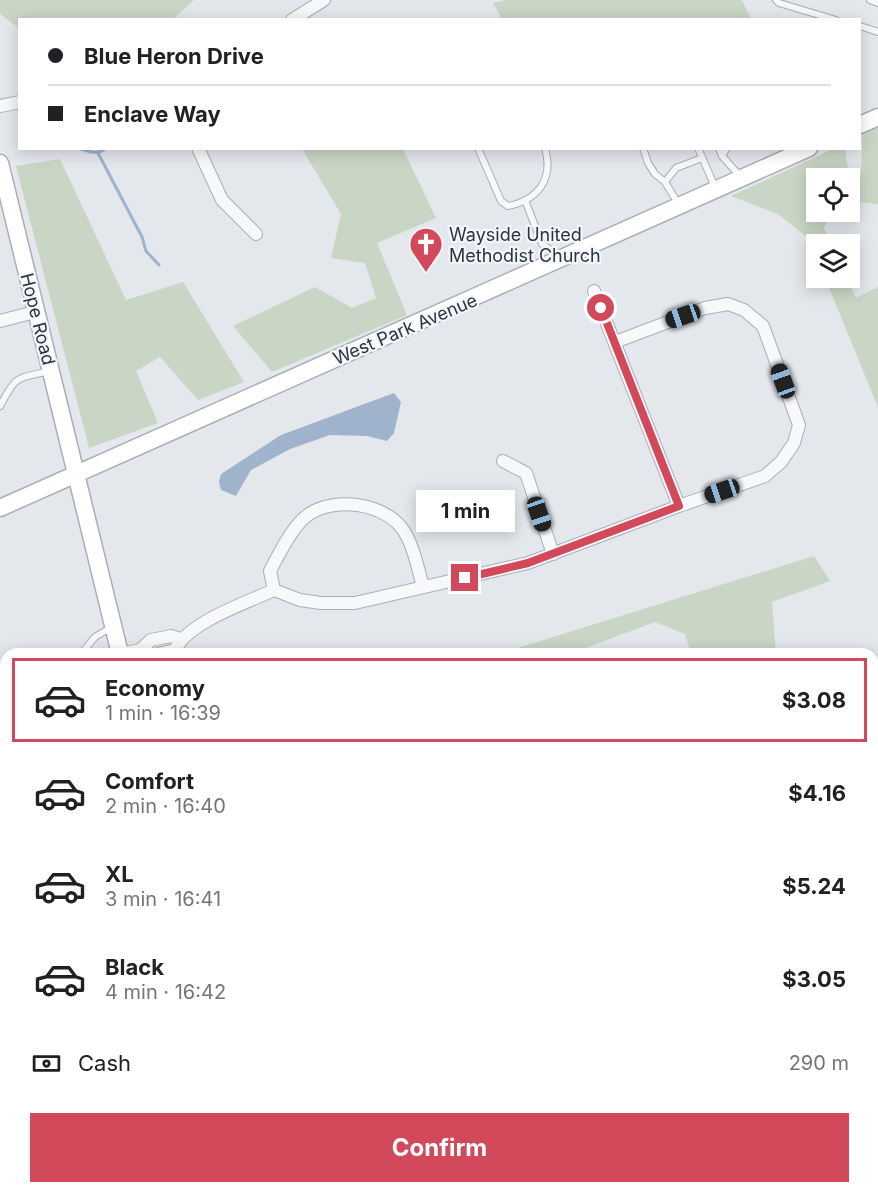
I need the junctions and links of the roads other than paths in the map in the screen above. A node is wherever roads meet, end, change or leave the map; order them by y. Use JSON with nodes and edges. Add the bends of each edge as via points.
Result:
{"nodes":[{"id":1,"x":324,"y":0,"type":"edge"},
{"id":2,"x":776,"y":0,"type":"edge"},
{"id":3,"x":870,"y":0,"type":"edge"},
{"id":4,"x":878,"y":3,"type":"edge"},
{"id":5,"x":295,"y":18,"type":"edge"},
{"id":6,"x":829,"y":18,"type":"edge"},
{"id":7,"x":861,"y":26,"type":"edge"},
{"id":8,"x":878,"y":32,"type":"edge"},
{"id":9,"x":18,"y":102,"type":"edge"},
{"id":10,"x":0,"y":106,"type":"edge"},
{"id":11,"x":878,"y":117,"type":"edge"},
{"id":12,"x":861,"y":125,"type":"edge"},
{"id":13,"x":199,"y":150,"type":"edge"},
{"id":14,"x":479,"y":150,"type":"edge"},
{"id":15,"x":546,"y":150,"type":"edge"},
{"id":16,"x":644,"y":150,"type":"edge"},
{"id":17,"x":699,"y":150,"type":"edge"},
{"id":18,"x":720,"y":150,"type":"edge"},
{"id":19,"x":726,"y":150,"type":"edge"},
{"id":20,"x":803,"y":150,"type":"edge"},
{"id":21,"x":722,"y":156,"type":"junction"},
{"id":22,"x":702,"y":158,"type":"junction"},
{"id":23,"x":0,"y":163,"type":"edge"},
{"id":24,"x":742,"y":179,"type":"junction"},
{"id":25,"x":665,"y":182,"type":"junction"},
{"id":26,"x":716,"y":190,"type":"junction"},
{"id":27,"x":525,"y":200,"type":"junction"},
{"id":28,"x":680,"y":207,"type":"junction"},
{"id":29,"x":256,"y":234,"type":"dead end"},
{"id":30,"x":558,"y":261,"type":"junction"},
{"id":31,"x":594,"y":291,"type":"dead end"},
{"id":32,"x":35,"y":312,"type":"junction"},
{"id":33,"x":0,"y":321,"type":"edge"},
{"id":34,"x":615,"y":342,"type":"junction"},
{"id":35,"x":51,"y":371,"type":"junction"},
{"id":36,"x":0,"y":406,"type":"edge"},
{"id":37,"x":502,"y":461,"type":"dead end"},
{"id":38,"x":76,"y":475,"type":"junction"},
{"id":39,"x":679,"y":506,"type":"junction"},
{"id":40,"x":0,"y":508,"type":"edge"},
{"id":41,"x":553,"y":555,"type":"junction"},
{"id":42,"x":423,"y":587,"type":"junction"},
{"id":43,"x":274,"y":590,"type":"junction"},
{"id":44,"x":113,"y":627,"type":"junction"},
{"id":45,"x":180,"y":639,"type":"junction"},
{"id":46,"x":86,"y":648,"type":"edge"},
{"id":47,"x":118,"y":648,"type":"edge"},
{"id":48,"x":148,"y":648,"type":"edge"},
{"id":49,"x":176,"y":648,"type":"edge"}],
"edges":[{"from":1,"to":5,"type":"street"},
{"from":2,"to":6,"type":"lane"},
{"from":3,"to":4,"type":"lane"},
{"from":7,"to":8,"type":"lane"},
{"from":9,"to":10,"type":"street"},
{"from":11,"to":12,"type":"street"},
{"from":13,"to":29,"type":"street","via":[[222,200]]},
{"from":14,"to":27,"type":"lane","via":[[504,204],[511,206]]},
{"from":15,"to":27,"type":"lane","via":[[547,175],[537,193]]},
{"from":16,"to":25,"type":"lane","via":[[655,174]]},
{"from":17,"to":22,"type":"lane"},
{"from":18,"to":21,"type":"lane"},
{"from":19,"to":21,"type":"lane"},
{"from":20,"to":24,"type":"street","name":"West Park Avenue"},
{"from":21,"to":24,"type":"lane"},
{"from":22,"to":25,"type":"lane","via":[[676,168]]},
{"from":22,"to":26,"type":"lane"},
{"from":23,"to":32,"type":"street","name":"Hope Road"},
{"from":24,"to":26,"type":"street","name":"West Park Avenue"},
{"from":25,"to":28,"type":"lane"},
{"from":26,"to":28,"type":"street","name":"West Park Avenue"},
{"from":27,"to":30,"type":"lane","via":[[542,244]]},
{"from":28,"to":30,"type":"street","name":"West Park Avenue"},
{"from":30,"to":38,"type":"street","name":"West Park Avenue"},
{"from":31,"to":34,"type":"street"},
{"from":32,"to":33,"type":"street"},
{"from":32,"to":35,"type":"street","name":"Hope Road"},
{"from":34,"to":39,"type":"street"},
{"from":34,"to":39,"type":"street","via":[[705,308],[728,304],[744,310],[763,326],[799,425],[794,443],[765,476]]},
{"from":35,"to":36,"type":"lane","via":[[16,380]]},
{"from":35,"to":38,"type":"street","name":"Hope Road"},
{"from":37,"to":41,"type":"street","via":[[526,473]]},
{"from":38,"to":40,"type":"street","name":"West Park Avenue"},
{"from":38,"to":44,"type":"street","name":"Hope Road"},
{"from":39,"to":41,"type":"street"},
{"from":41,"to":42,"type":"street"},
{"from":42,"to":43,"type":"street","via":[[355,603],[300,600]]},
{"from":42,"to":43,"type":"street","via":[[416,559],[401,527],[377,509],[346,504],[322,508],[303,519],[270,571]]},
{"from":43,"to":45,"type":"street","via":[[197,626]]},
{"from":44,"to":46,"type":"lane","via":[[95,637]]},
{"from":44,"to":47,"type":"street","name":"Hope Road"},
{"from":45,"to":48,"type":"street","via":[[171,636],[151,640]]},
{"from":45,"to":49,"type":"street"}]}
